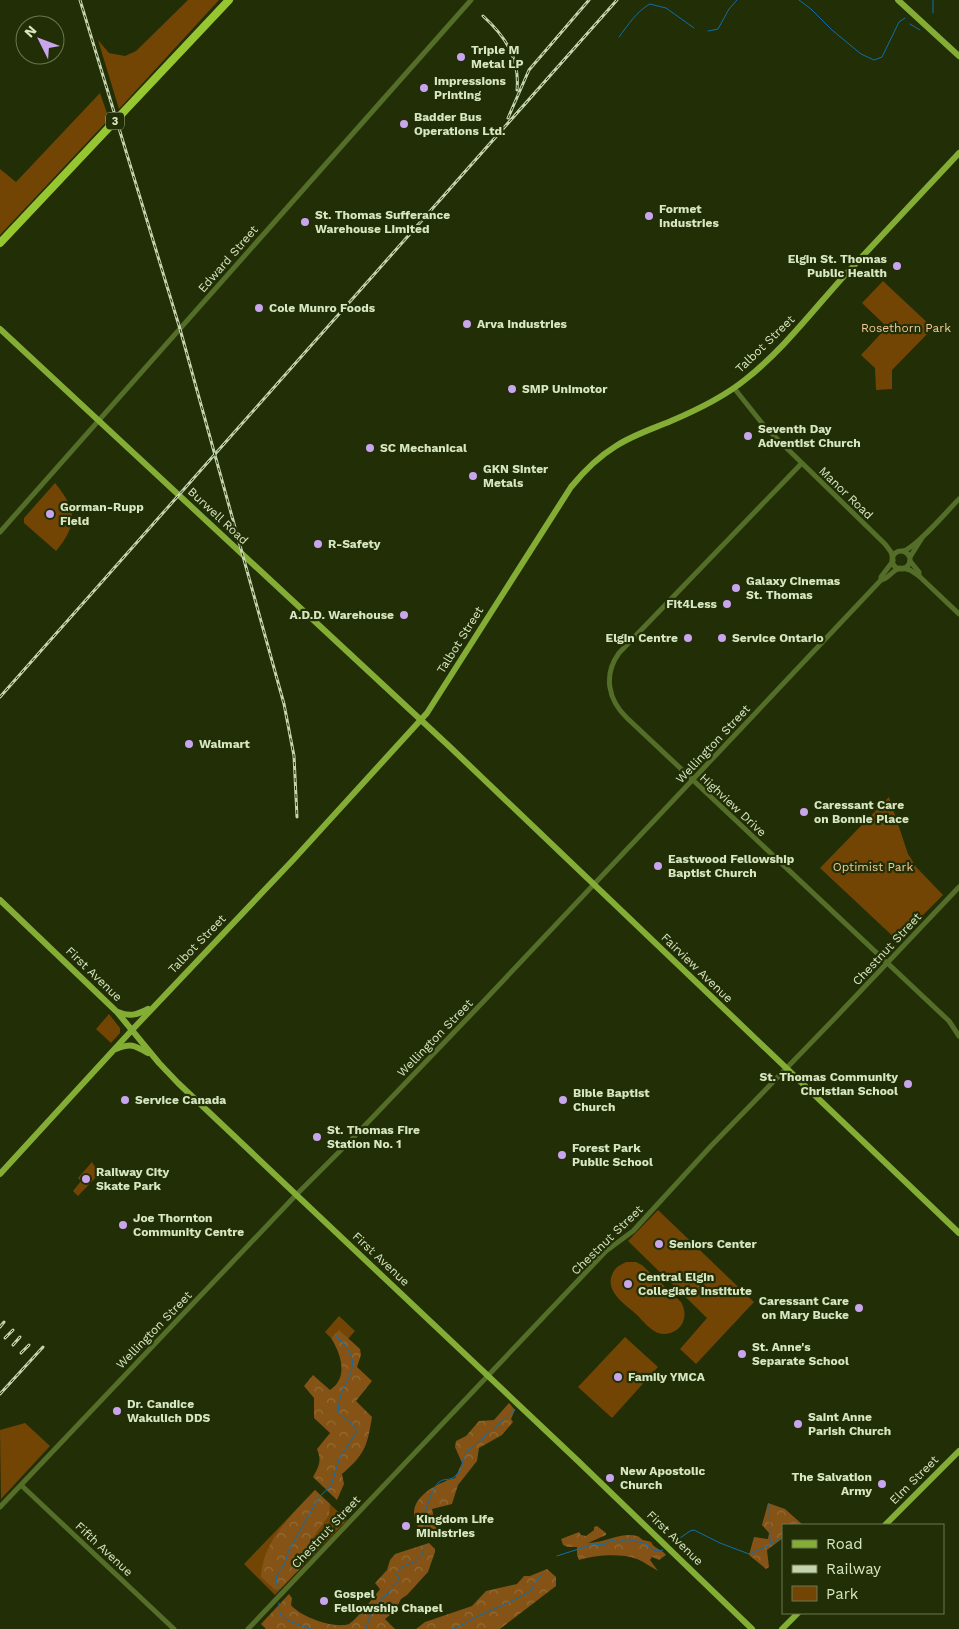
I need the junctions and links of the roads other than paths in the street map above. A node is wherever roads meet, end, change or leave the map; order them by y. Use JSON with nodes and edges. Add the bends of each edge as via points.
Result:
{"nodes":[{"id":1,"x":229,"y":0,"type":"edge"},
{"id":2,"x":471,"y":0,"type":"edge"},
{"id":3,"x":898,"y":0,"type":"edge"},
{"id":4,"x":944,"y":41,"type":"junction"},
{"id":5,"x":959,"y":51,"type":"edge"},
{"id":6,"x":959,"y":56,"type":"edge"},
{"id":7,"x":959,"y":153,"type":"edge"},
{"id":8,"x":0,"y":243,"type":"edge"},
{"id":9,"x":0,"y":329,"type":"edge"},
{"id":10,"x":734,"y":388,"type":"junction"},
{"id":11,"x":98,"y":420,"type":"junction"},
{"id":12,"x":801,"y":464,"type":"junction"},
{"id":13,"x":959,"y":499,"type":"edge"},
{"id":14,"x":0,"y":532,"type":"edge"},
{"id":15,"x":922,"y":538,"type":"junction"},
{"id":16,"x":885,"y":544,"type":"junction"},
{"id":17,"x":901,"y":551,"type":"junction"},
{"id":18,"x":910,"y":559,"type":"junction"},
{"id":19,"x":893,"y":560,"type":"junction"},
{"id":20,"x":902,"y":568,"type":"junction"},
{"id":21,"x":919,"y":576,"type":"junction"},
{"id":22,"x":881,"y":580,"type":"junction"},
{"id":23,"x":959,"y":614,"type":"edge"},
{"id":24,"x":421,"y":720,"type":"junction"},
{"id":25,"x":692,"y":780,"type":"junction"},
{"id":26,"x":594,"y":884,"type":"junction"},
{"id":27,"x":959,"y":887,"type":"edge"},
{"id":28,"x":0,"y":900,"type":"edge"},
{"id":29,"x":887,"y":964,"type":"junction"},
{"id":30,"x":154,"y":1007,"type":"junction"},
{"id":31,"x":117,"y":1012,"type":"junction"},
{"id":32,"x":132,"y":1030,"type":"junction"},
{"id":33,"x":959,"y":1036,"type":"edge"},
{"id":34,"x":115,"y":1050,"type":"junction"},
{"id":35,"x":153,"y":1056,"type":"junction"},
{"id":36,"x":786,"y":1069,"type":"junction"},
{"id":37,"x":0,"y":1174,"type":"edge"},
{"id":38,"x":296,"y":1195,"type":"junction"},
{"id":39,"x":959,"y":1233,"type":"edge"},
{"id":40,"x":488,"y":1376,"type":"junction"},
{"id":41,"x":959,"y":1451,"type":"edge"},
{"id":42,"x":21,"y":1485,"type":"junction"},
{"id":43,"x":0,"y":1507,"type":"edge"},
{"id":44,"x":886,"y":1524,"type":"edge"},
{"id":45,"x":797,"y":1614,"type":"edge"},
{"id":46,"x":174,"y":1629,"type":"edge"},
{"id":47,"x":248,"y":1629,"type":"edge"},
{"id":48,"x":752,"y":1629,"type":"edge"},
{"id":49,"x":782,"y":1629,"type":"edge"}],
"edges":[{"from":1,"to":8,"type":"highway","number":"3"},
{"from":2,"to":11,"type":"street","name":"Edward Street"},
{"from":3,"to":4,"type":"main road"},
{"from":4,"to":5,"type":"main road"},
{"from":4,"to":6,"type":"main road"},
{"from":7,"to":10,"type":"main road","name":"Talbot Street","via":[[781,346]]},
{"from":9,"to":11,"type":"main road","name":"Burwell Road"},
{"from":10,"to":12,"type":"street","name":"Manor Road","via":[[765,427]]},
{"from":10,"to":24,"type":"main road","name":"Talbot Street","via":[[702,407],[614,447],[581,475]]},
{"from":11,"to":14,"type":"street","name":"Edward Street"},
{"from":11,"to":24,"type":"main road","name":"Burwell Road"},
{"from":12,"to":16,"type":"street","name":"Manor Road"},
{"from":12,"to":25,"type":"street","name":"Highview Drive","via":[[622,650],[612,667],[609,690],[617,708]]},
{"from":13,"to":15,"type":"street"},
{"from":15,"to":17,"type":"street","via":[[909,549]]},
{"from":15,"to":18,"type":"street"},
{"from":16,"to":17,"type":"street","name":"Manor Road"},
{"from":16,"to":19,"type":"street","name":"Manor Road"},
{"from":17,"to":18,"type":"street","via":[[908,553]]},
{"from":17,"to":19,"type":"street"},
{"from":18,"to":20,"type":"street","via":[[908,566]]},
{"from":18,"to":21,"type":"street"},
{"from":19,"to":20,"type":"street","via":[[895,566]]},
{"from":19,"to":22,"type":"street","name":"Wellington Street"},
{"from":20,"to":21,"type":"street"},
{"from":20,"to":22,"type":"street","name":"Wellington Street"},
{"from":21,"to":23,"type":"street"},
{"from":22,"to":25,"type":"street","name":"Wellington Street"},
{"from":24,"to":26,"type":"main road","name":"Fairview Avenue"},
{"from":24,"to":30,"type":"main road","name":"Talbot Street"},
{"from":25,"to":26,"type":"street","name":"Wellington Street"},
{"from":25,"to":29,"type":"street","name":"Highview Drive"},
{"from":26,"to":36,"type":"main road","name":"Fairview Avenue"},
{"from":26,"to":38,"type":"street","name":"Wellington Street"},
{"from":27,"to":29,"type":"street","name":"Chestnut Street"},
{"from":28,"to":31,"type":"main road","name":"First Avenue"},
{"from":29,"to":33,"type":"street","name":"Highview Drive","via":[[951,1024]]},
{"from":29,"to":36,"type":"street","name":"Chestnut Street"},
{"from":30,"to":31,"type":"main road","via":[[128,1016]]},
{"from":30,"to":32,"type":"main road","name":"Talbot Street"},
{"from":31,"to":32,"type":"main road","name":"First Avenue"},
{"from":32,"to":34,"type":"main road","name":"Talbot Street"},
{"from":32,"to":35,"type":"main road","name":"First Avenue"},
{"from":34,"to":35,"type":"main road","via":[[134,1045]]},
{"from":34,"to":37,"type":"main road","name":"Talbot Street"},
{"from":35,"to":38,"type":"main road","name":"First Avenue"},
{"from":36,"to":39,"type":"main road","name":"Fairview Avenue"},
{"from":36,"to":40,"type":"street","name":"Chestnut Street","via":[[633,1231],[610,1247]]},
{"from":38,"to":40,"type":"main road","name":"First Avenue"},
{"from":38,"to":42,"type":"street","name":"Wellington Street"},
{"from":40,"to":47,"type":"street","name":"Chestnut Street"},
{"from":40,"to":48,"type":"main road","name":"First Avenue"},
{"from":41,"to":44,"type":"main road","name":"Elm Street"},
{"from":42,"to":43,"type":"street","name":"Wellington Street"},
{"from":42,"to":46,"type":"street","name":"Fifth Avenue"},
{"from":45,"to":49,"type":"main road"}]}
